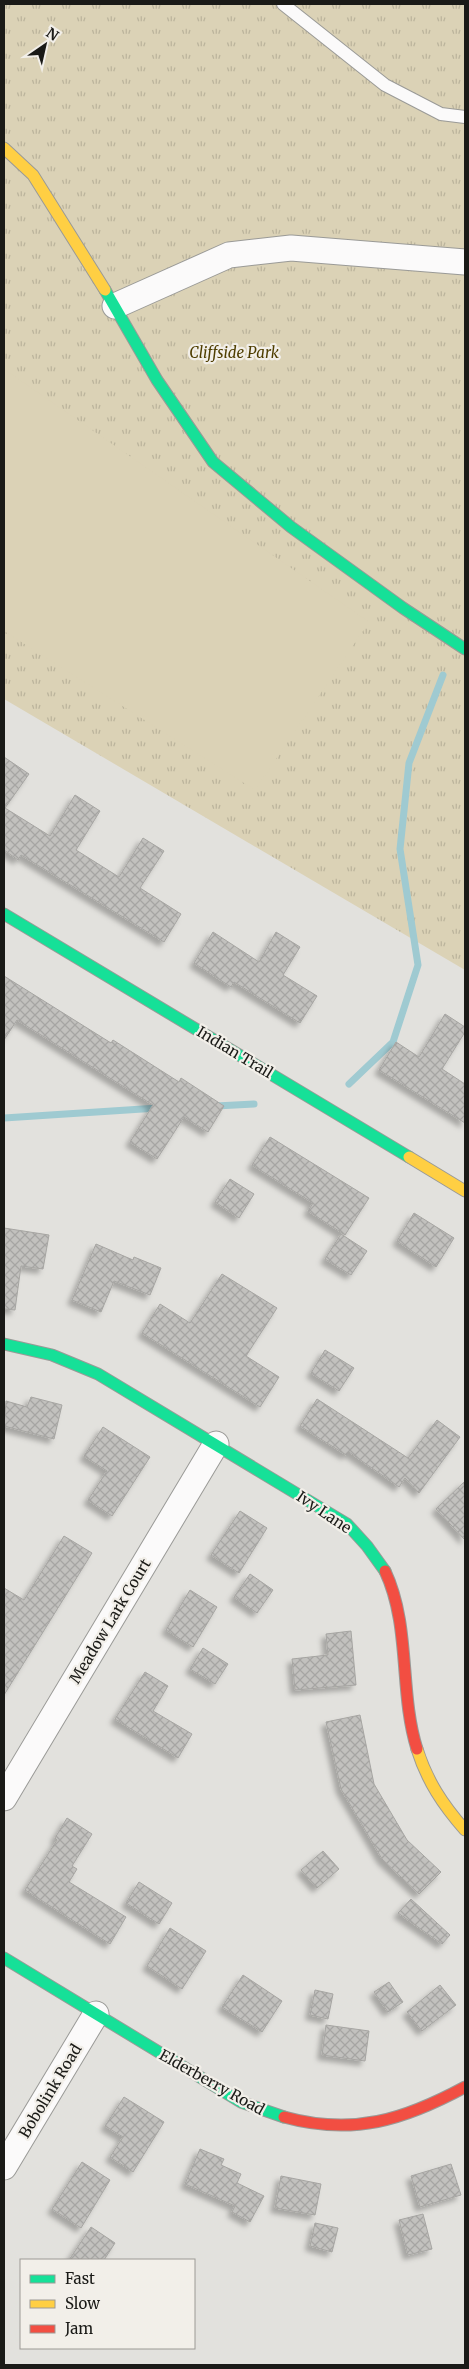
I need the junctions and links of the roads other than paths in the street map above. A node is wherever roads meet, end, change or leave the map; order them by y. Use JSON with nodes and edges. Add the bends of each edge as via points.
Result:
{"nodes":[{"id":1,"x":283,"y":4,"type":"edge"},
{"id":2,"x":465,"y":117,"type":"edge"},
{"id":3,"x":4,"y":148,"type":"edge"},
{"id":4,"x":465,"y":262,"type":"edge"},
{"id":5,"x":115,"y":306,"type":"junction"},
{"id":6,"x":465,"y":650,"type":"edge"},
{"id":7,"x":4,"y":914,"type":"edge"},
{"id":8,"x":465,"y":1191,"type":"edge"},
{"id":9,"x":4,"y":1344,"type":"edge"},
{"id":10,"x":216,"y":1444,"type":"junction"},
{"id":11,"x":4,"y":1798,"type":"edge"},
{"id":12,"x":465,"y":1830,"type":"edge"},
{"id":13,"x":4,"y":1958,"type":"edge"},
{"id":14,"x":96,"y":2014,"type":"junction"},
{"id":15,"x":465,"y":2087,"type":"edge"},
{"id":16,"x":4,"y":2167,"type":"edge"}],
"edges":[{"from":1,"to":2,"type":"lane","via":[[385,85],[441,114]]},
{"from":3,"to":5,"type":"street","via":[[33,174]]},
{"from":4,"to":5,"type":"street","via":[[291,248],[229,255]]},
{"from":5,"to":6,"type":"street","via":[[157,380],[213,462],[291,527]]},
{"from":7,"to":8,"type":"street","name":"Indian Trail"},
{"from":9,"to":10,"type":"street","name":"Ivy Lane","via":[[35,1348],[70,1359]]},
{"from":10,"to":11,"type":"street","name":"Meadow Lark Court"},
{"from":10,"to":12,"type":"street","name":"Ivy Lane","via":[[347,1524],[380,1563],[392,1588],[398,1615],[412,1737],[421,1767],[435,1795]]},
{"from":13,"to":14,"type":"street","name":"Elderberry Road"},
{"from":14,"to":15,"type":"street","name":"Elderberry Road","via":[[241,2102],[300,2122],[344,2126],[398,2119],[436,2104]]},
{"from":14,"to":16,"type":"street","name":"Bobolink Road"}]}
